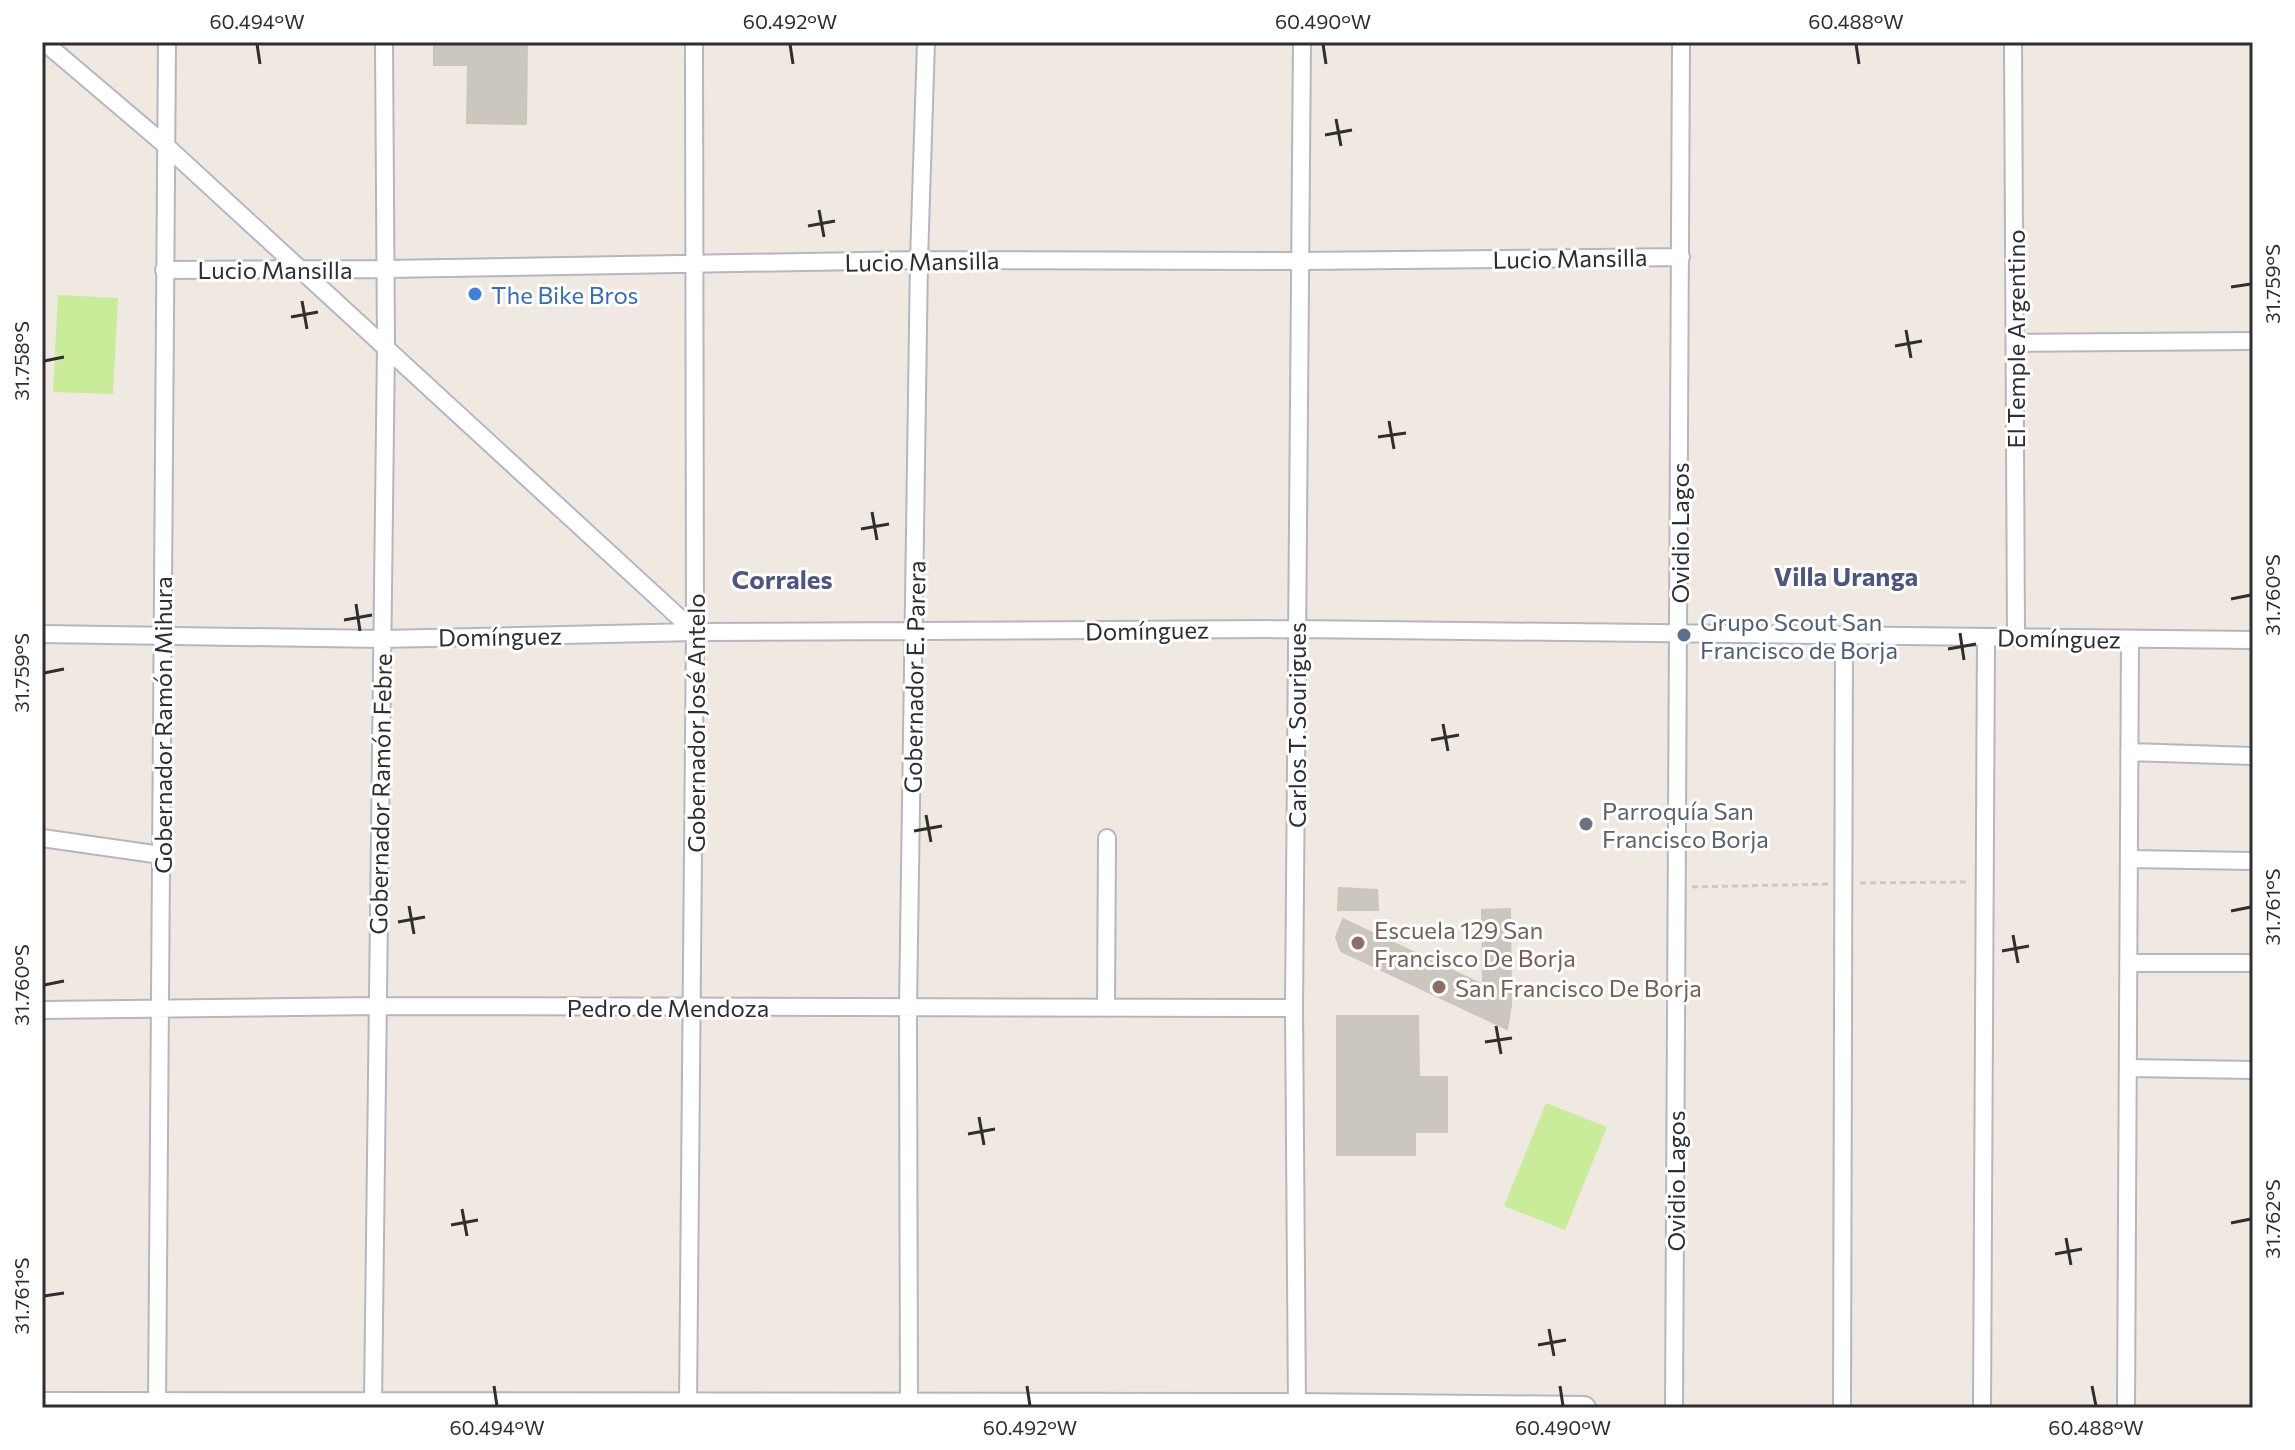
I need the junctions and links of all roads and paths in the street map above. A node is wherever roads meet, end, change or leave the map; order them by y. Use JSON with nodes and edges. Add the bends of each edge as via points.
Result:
{"nodes":[{"id":1,"x":44,"y":42,"type":"edge"},
{"id":2,"x":167,"y":42,"type":"edge"},
{"id":3,"x":384,"y":42,"type":"edge"},
{"id":4,"x":694,"y":42,"type":"edge"},
{"id":5,"x":926,"y":42,"type":"edge"},
{"id":6,"x":1302,"y":42,"type":"edge"},
{"id":7,"x":1681,"y":42,"type":"edge"},
{"id":8,"x":2013,"y":42,"type":"edge"},
{"id":9,"x":164,"y":144,"type":"junction"},
{"id":10,"x":1681,"y":257,"type":"junction"},
{"id":11,"x":919,"y":260,"type":"junction"},
{"id":12,"x":1301,"y":261,"type":"junction"},
{"id":13,"x":693,"y":265,"type":"junction"},
{"id":14,"x":302,"y":269,"type":"junction"},
{"id":15,"x":385,"y":269,"type":"junction"},
{"id":16,"x":164,"y":270,"type":"junction"},
{"id":17,"x":2253,"y":341,"type":"edge"},
{"id":18,"x":2015,"y":343,"type":"junction"},
{"id":19,"x":386,"y":345,"type":"junction"},
{"id":20,"x":1297,"y":629,"type":"junction"},
{"id":21,"x":695,"y":632,"type":"junction"},
{"id":22,"x":915,"y":632,"type":"junction"},
{"id":23,"x":1679,"y":633,"type":"junction"},
{"id":24,"x":42,"y":634,"type":"edge"},
{"id":25,"x":1844,"y":636,"type":"junction"},
{"id":26,"x":1986,"y":637,"type":"junction"},
{"id":27,"x":2016,"y":637,"type":"junction"},
{"id":28,"x":162,"y":638,"type":"junction"},
{"id":29,"x":382,"y":639,"type":"junction"},
{"id":30,"x":2130,"y":639,"type":"junction"},
{"id":31,"x":2253,"y":640,"type":"edge"},
{"id":32,"x":2129,"y":752,"type":"junction"},
{"id":33,"x":2253,"y":756,"type":"edge"},
{"id":34,"x":42,"y":838,"type":"edge"},
{"id":35,"x":1107,"y":838,"type":"dead end"},
{"id":36,"x":161,"y":855,"type":"junction"},
{"id":37,"x":2129,"y":859,"type":"junction"},
{"id":38,"x":2253,"y":861,"type":"edge"},
{"id":39,"x":2128,"y":963,"type":"junction"},
{"id":40,"x":2253,"y":963,"type":"edge"},
{"id":41,"x":378,"y":1006,"type":"junction"},
{"id":42,"x":693,"y":1007,"type":"junction"},
{"id":43,"x":908,"y":1008,"type":"junction"},
{"id":44,"x":1106,"y":1008,"type":"junction"},
{"id":45,"x":1294,"y":1008,"type":"junction"},
{"id":46,"x":159,"y":1009,"type":"junction"},
{"id":47,"x":42,"y":1010,"type":"edge"},
{"id":48,"x":2128,"y":1068,"type":"junction"},
{"id":49,"x":2253,"y":1070,"type":"edge"},
{"id":50,"x":373,"y":1403,"type":"junction"},
{"id":51,"x":42,"y":1404,"type":"edge"},
{"id":52,"x":688,"y":1405,"type":"junction"},
{"id":53,"x":157,"y":1406,"type":"edge"},
{"id":54,"x":409,"y":1406,"type":"edge"},
{"id":55,"x":908,"y":1406,"type":"edge"},
{"id":56,"x":1297,"y":1406,"type":"edge"},
{"id":57,"x":654,"y":1407,"type":"edge"},
{"id":58,"x":1109,"y":1407,"type":"edge"},
{"id":59,"x":1584,"y":1408,"type":"edge"},
{"id":60,"x":1674,"y":1408,"type":"edge"},
{"id":61,"x":1842,"y":1408,"type":"edge"},
{"id":62,"x":1982,"y":1408,"type":"edge"},
{"id":63,"x":2126,"y":1408,"type":"edge"}],
"edges":[{"from":1,"to":9,"type":"street"},
{"from":2,"to":9,"type":"street","name":"Gobernador Ramón Mihura"},
{"from":3,"to":15,"type":"street","name":"Gobernador Ramón Febre"},
{"from":4,"to":13,"type":"street","name":"Gobernador José Antelo"},
{"from":5,"to":11,"type":"street","name":"Gobernador E. Parera"},
{"from":6,"to":12,"type":"street","name":"Carlos T. Sourigues"},
{"from":7,"to":10,"type":"street","name":"Ovidio Lagos"},
{"from":8,"to":18,"type":"street","name":"El Temple Argentino"},
{"from":9,"to":14,"type":"street"},
{"from":9,"to":16,"type":"street","name":"Gobernador Ramón Mihura"},
{"from":10,"to":12,"type":"street","name":"Lucio Mansilla"},
{"from":10,"to":23,"type":"street","name":"Ovidio Lagos"},
{"from":11,"to":12,"type":"street","name":"Lucio Mansilla"},
{"from":11,"to":13,"type":"street","name":"Lucio Mansilla"},
{"from":11,"to":22,"type":"street","name":"Gobernador E. Parera"},
{"from":12,"to":20,"type":"street","name":"Carlos T. Sourigues"},
{"from":13,"to":15,"type":"street","name":"Lucio Mansilla"},
{"from":13,"to":21,"type":"street","name":"Gobernador José Antelo"},
{"from":14,"to":15,"type":"street","name":"Lucio Mansilla"},
{"from":14,"to":16,"type":"street","name":"Lucio Mansilla"},
{"from":14,"to":19,"type":"street"},
{"from":15,"to":19,"type":"street","name":"Gobernador Ramón Febre"},
{"from":16,"to":28,"type":"street","name":"Gobernador Ramón Mihura"},
{"from":17,"to":18,"type":"street"},
{"from":18,"to":27,"type":"street","name":"El Temple Argentino"},
{"from":19,"to":21,"type":"street"},
{"from":19,"to":29,"type":"street","name":"Gobernador Ramón Febre"},
{"from":20,"to":22,"type":"street","name":"Domínguez"},
{"from":20,"to":23,"type":"street","name":"Domínguez"},
{"from":20,"to":45,"type":"street","name":"Carlos T. Sourigues"},
{"from":21,"to":22,"type":"street","name":"Domínguez"},
{"from":21,"to":29,"type":"street","name":"Domínguez"},
{"from":21,"to":42,"type":"street","name":"Gobernador José Antelo"},
{"from":22,"to":43,"type":"street","name":"Gobernador E. Parera"},
{"from":23,"to":25,"type":"street","name":"Domínguez"},
{"from":23,"to":60,"type":"street","name":"Ovidio Lagos"},
{"from":24,"to":28,"type":"street","name":"Domínguez"},
{"from":25,"to":26,"type":"street","name":"Domínguez"},
{"from":25,"to":61,"type":"street"},
{"from":26,"to":27,"type":"street","name":"Domínguez"},
{"from":26,"to":62,"type":"street"},
{"from":27,"to":30,"type":"street","name":"Domínguez"},
{"from":28,"to":29,"type":"street","name":"Domínguez"},
{"from":28,"to":36,"type":"street","name":"Gobernador Ramón Mihura"},
{"from":29,"to":41,"type":"street","name":"Gobernador Ramón Febre"},
{"from":30,"to":31,"type":"street","name":"Domínguez"},
{"from":30,"to":32,"type":"street"},
{"from":32,"to":33,"type":"street"},
{"from":32,"to":37,"type":"street"},
{"from":34,"to":36,"type":"street"},
{"from":35,"to":44,"type":"street"},
{"from":36,"to":46,"type":"street","name":"Gobernador Ramón Mihura"},
{"from":37,"to":38,"type":"street"},
{"from":37,"to":39,"type":"street"},
{"from":39,"to":40,"type":"street"},
{"from":39,"to":48,"type":"street"},
{"from":41,"to":42,"type":"street","name":"Pedro de Mendoza"},
{"from":41,"to":46,"type":"street","name":"Pedro de Mendoza"},
{"from":41,"to":50,"type":"street","name":"Gobernador Ramón Febre"},
{"from":42,"to":43,"type":"street","name":"Pedro de Mendoza"},
{"from":42,"to":52,"type":"street","name":"Gobernador José Antelo"},
{"from":43,"to":44,"type":"street","name":"Pedro de Mendoza"},
{"from":43,"to":55,"type":"street","name":"Gobernador E. Parera"},
{"from":44,"to":45,"type":"street","name":"Pedro de Mendoza"},
{"from":45,"to":56,"type":"street","name":"Carlos T. Sourigues"},
{"from":46,"to":47,"type":"street","name":"Pedro de Mendoza"},
{"from":46,"to":53,"type":"street","name":"Gobernador Ramón Mihura"},
{"from":48,"to":49,"type":"street"},
{"from":48,"to":63,"type":"street"},
{"from":50,"to":53,"type":"street"},
{"from":50,"to":54,"type":"street"},
{"from":51,"to":53,"type":"street"},
{"from":52,"to":55,"type":"street"},
{"from":52,"to":57,"type":"street"},
{"from":54,"to":57,"type":"street"},
{"from":55,"to":58,"type":"street"},
{"from":56,"to":58,"type":"street"},
{"from":56,"to":59,"type":"street"}]}
